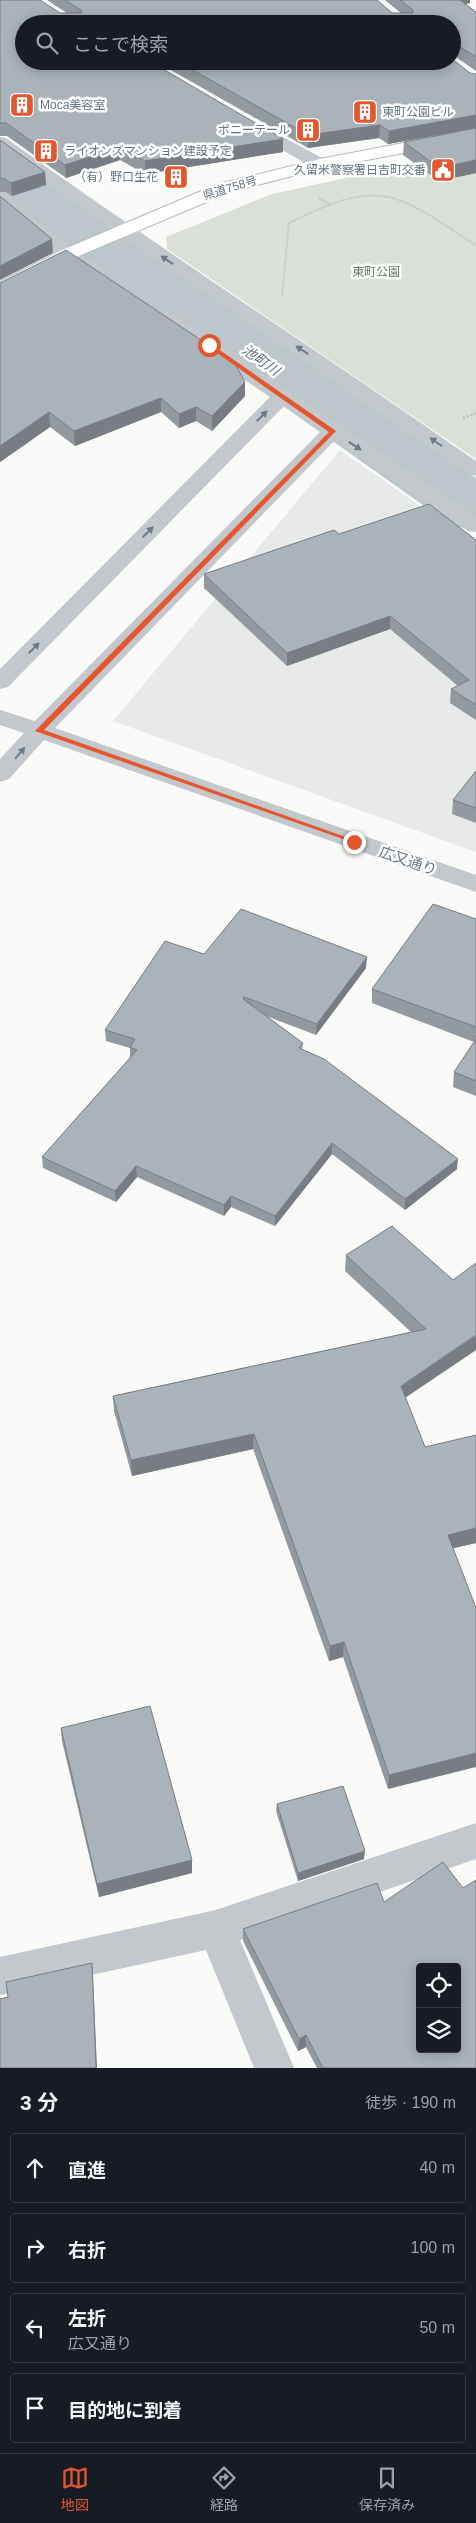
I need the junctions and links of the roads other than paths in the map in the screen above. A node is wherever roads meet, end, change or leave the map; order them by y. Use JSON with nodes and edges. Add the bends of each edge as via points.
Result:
{"nodes":[{"id":1,"x":234,"y":115,"type":"edge"},
{"id":2,"x":476,"y":134,"type":"edge"},
{"id":3,"x":0,"y":142,"type":"edge"},
{"id":4,"x":320,"y":164,"type":"junction"},
{"id":5,"x":0,"y":198,"type":"edge"},
{"id":6,"x":122,"y":230,"type":"junction"},
{"id":7,"x":68,"y":254,"type":"junction"},
{"id":8,"x":109,"y":281,"type":"edge"},
{"id":9,"x":0,"y":289,"type":"edge"},
{"id":10,"x":151,"y":308,"type":"edge"},
{"id":11,"x":282,"y":396,"type":"junction"},
{"id":12,"x":333,"y":431,"type":"junction"},
{"id":13,"x":476,"y":470,"type":"edge"},
{"id":14,"x":476,"y":526,"type":"edge"},
{"id":15,"x":0,"y":682,"type":"edge"},
{"id":16,"x":0,"y":717,"type":"edge"},
{"id":17,"x":39,"y":731,"type":"junction"},
{"id":18,"x":0,"y":774,"type":"edge"},
{"id":19,"x":476,"y":884,"type":"edge"},
{"id":20,"x":476,"y":1841,"type":"edge"},
{"id":21,"x":216,"y":1929,"type":"junction"},
{"id":22,"x":0,"y":1976,"type":"edge"},
{"id":23,"x":274,"y":2068,"type":"edge"}],
"edges":[{"from":1,"to":4,"type":"street"},
{"from":2,"to":4,"type":"main road","name":"県道758号"},
{"from":3,"to":6,"type":"street"},
{"from":4,"to":6,"type":"main road","name":"県道758号","via":[[224,188]]},
{"from":5,"to":7,"type":"street"},
{"from":6,"to":7,"type":"main road","name":"県道758号"},
{"from":13,"to":6,"type":"street","one_way":true},
{"from":7,"to":8,"type":"street"},
{"from":7,"to":9,"type":"main road","name":"県道758号"},
{"from":10,"to":11,"type":"street"},
{"from":11,"to":12,"type":"street"},
{"from":15,"to":11,"type":"street","one_way":true},
{"from":12,"to":14,"type":"street","one_way":true},
{"from":12,"to":17,"type":"street"},
{"from":16,"to":17,"type":"street","name":"広又通り"},
{"from":18,"to":17,"type":"street","one_way":true},
{"from":17,"to":19,"type":"street","name":"広又通り"},
{"from":20,"to":21,"type":"street"},
{"from":21,"to":22,"type":"street"},
{"from":21,"to":23,"type":"street"}]}
